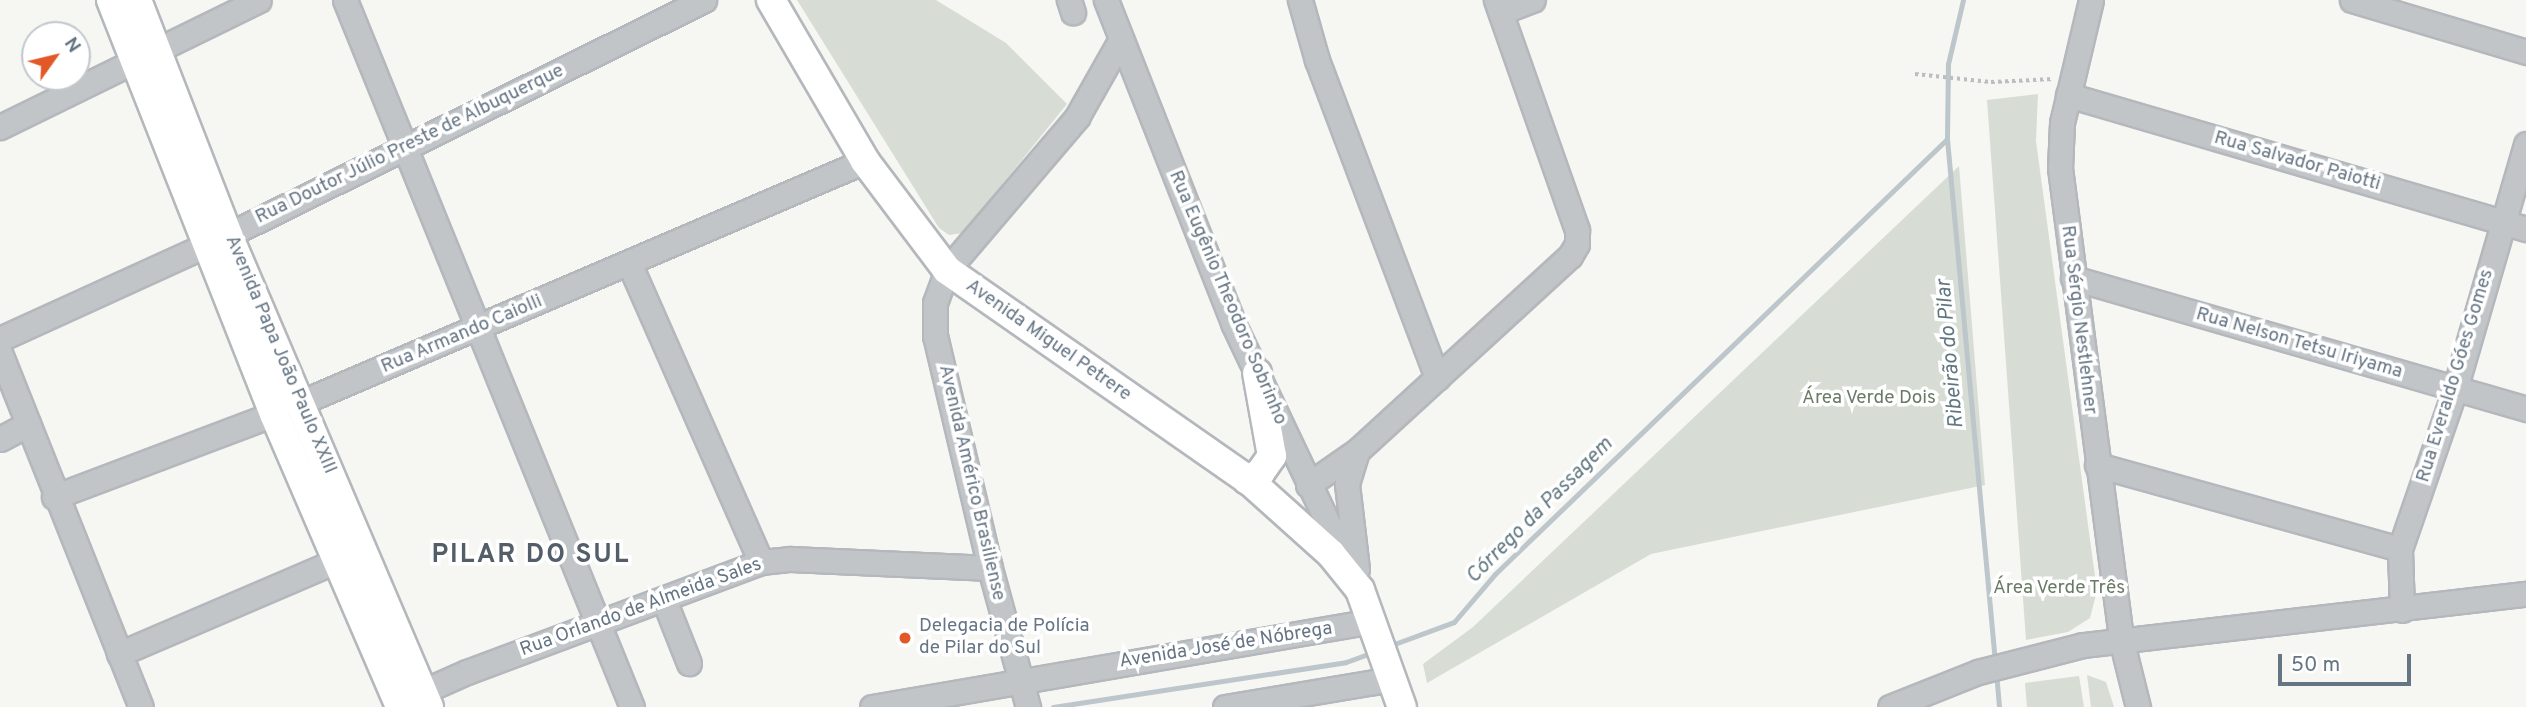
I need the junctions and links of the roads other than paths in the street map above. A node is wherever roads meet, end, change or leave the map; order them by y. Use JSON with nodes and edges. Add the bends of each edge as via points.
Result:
{"nodes":[{"id":1,"x":111,"y":0,"type":"edge"},
{"id":2,"x":137,"y":0,"type":"edge"},
{"id":3,"x":259,"y":0,"type":"edge"},
{"id":4,"x":345,"y":0,"type":"edge"},
{"id":5,"x":704,"y":0,"type":"edge"},
{"id":6,"x":771,"y":0,"type":"edge"},
{"id":7,"x":1106,"y":0,"type":"edge"},
{"id":8,"x":1300,"y":0,"type":"edge"},
{"id":9,"x":1534,"y":0,"type":"edge"},
{"id":10,"x":2091,"y":0,"type":"edge"},
{"id":11,"x":2352,"y":0,"type":"edge"},
{"id":12,"x":1499,"y":6,"type":"edge"},
{"id":13,"x":1120,"y":41,"type":"junction"},
{"id":14,"x":2526,"y":52,"type":"edge"},
{"id":15,"x":145,"y":53,"type":"junction"},
{"id":16,"x":2070,"y":87,"type":"junction"},
{"id":17,"x":0,"y":127,"type":"edge"},
{"id":18,"x":2526,"y":144,"type":"edge"},
{"id":19,"x":401,"y":149,"type":"junction"},
{"id":20,"x":865,"y":161,"type":"junction"},
{"id":21,"x":2502,"y":222,"type":"junction"},
{"id":22,"x":2526,"y":229,"type":"edge"},
{"id":23,"x":217,"y":239,"type":"junction"},
{"id":24,"x":629,"y":263,"type":"junction"},
{"id":25,"x":947,"y":270,"type":"junction"},
{"id":26,"x":2073,"y":278,"type":"junction"},
{"id":27,"x":475,"y":330,"type":"junction"},
{"id":28,"x":0,"y":339,"type":"edge"},
{"id":29,"x":0,"y":352,"type":"edge"},
{"id":30,"x":1257,"y":373,"type":"junction"},
{"id":31,"x":1437,"y":378,"type":"junction"},
{"id":32,"x":2455,"y":389,"type":"junction"},
{"id":33,"x":301,"y":402,"type":"junction"},
{"id":34,"x":2526,"y":409,"type":"edge"},
{"id":35,"x":274,"y":414,"type":"junction"},
{"id":36,"x":28,"y":424,"type":"junction"},
{"id":37,"x":0,"y":439,"type":"edge"},
{"id":38,"x":1357,"y":451,"type":"junction"},
{"id":39,"x":2097,"y":465,"type":"junction"},
{"id":40,"x":1247,"y":480,"type":"junction"},
{"id":41,"x":1308,"y":485,"type":"junction"},
{"id":42,"x":54,"y":497,"type":"junction"},
{"id":43,"x":2400,"y":549,"type":"junction"},
{"id":44,"x":336,"y":561,"type":"junction"},
{"id":45,"x":761,"y":562,"type":"junction"},
{"id":46,"x":990,"y":568,"type":"junction"},
{"id":47,"x":1360,"y":590,"type":"junction"},
{"id":48,"x":2526,"y":594,"type":"edge"},
{"id":49,"x":664,"y":600,"type":"junction"},
{"id":50,"x":2402,"y":610,"type":"junction"},
{"id":51,"x":599,"y":625,"type":"junction"},
{"id":52,"x":1374,"y":627,"type":"junction"},
{"id":53,"x":2122,"y":642,"type":"junction"},
{"id":54,"x":119,"y":654,"type":"junction"},
{"id":55,"x":689,"y":663,"type":"dead end"},
{"id":56,"x":1390,"y":672,"type":"junction"},
{"id":57,"x":1024,"y":695,"type":"edge"},
{"id":58,"x":408,"y":703,"type":"edge"},
{"id":59,"x":141,"y":707,"type":"edge"},
{"id":60,"x":632,"y":707,"type":"edge"},
{"id":61,"x":872,"y":707,"type":"edge"},
{"id":62,"x":1225,"y":707,"type":"edge"},
{"id":63,"x":1402,"y":707,"type":"edge"},
{"id":64,"x":1890,"y":707,"type":"edge"},
{"id":65,"x":2137,"y":707,"type":"edge"}],
"edges":[{"from":1,"to":15,"type":"main road","name":"Avenida Papa João Paulo XXIII"},
{"from":2,"to":15,"type":"main road","name":"Avenida Papa João Paulo XXIII"},
{"from":3,"to":15,"type":"street"},
{"from":4,"to":19,"type":"street"},
{"from":5,"to":19,"type":"street","name":"Rua Doutor Júlio Preste de Albuquerque"},
{"from":6,"to":20,"type":"main road","name":"Avenida Miguel Petrere"},
{"from":7,"to":13,"type":"street","name":"Rua Eugênio Theodoro Sobrinho"},
{"from":8,"to":31,"type":"street","via":[[1317,60]]},
{"from":9,"to":12,"type":"street"},
{"from":10,"to":16,"type":"street","name":"Rua Sérgio Nestlehner"},
{"from":11,"to":14,"type":"street"},
{"from":12,"to":31,"type":"street","via":[[1577,230],[1570,256]]},
{"from":13,"to":25,"type":"street","via":[[1077,117]]},
{"from":13,"to":30,"type":"street","name":"Rua Eugênio Theodoro Sobrinho"},
{"from":15,"to":17,"type":"street"},
{"from":15,"to":23,"type":"main road","name":"Avenida Papa João Paulo XXIII"},
{"from":16,"to":21,"type":"street","name":"Rua Salvador Paiotti"},
{"from":16,"to":26,"type":"street","name":"Rua Sérgio Nestlehner","via":[[2059,159]]},
{"from":18,"to":21,"type":"street","name":"Rua Everaldo Góes Gomes"},
{"from":19,"to":23,"type":"street","name":"Rua Doutor Júlio Preste de Albuquerque"},
{"from":19,"to":27,"type":"street"},
{"from":20,"to":24,"type":"street","name":"Rua Armando Caiolli"},
{"from":20,"to":25,"type":"main road","name":"Avenida Miguel Petrere"},
{"from":21,"to":22,"type":"street","name":"Rua Salvador Paiotti"},
{"from":21,"to":32,"type":"street","name":"Rua Everaldo Góes Gomes"},
{"from":23,"to":28,"type":"street","name":"Rua Doutor Júlio Preste de Albuquerque"},
{"from":23,"to":33,"type":"main road","name":"Avenida Papa João Paulo XXIII"},
{"from":23,"to":35,"type":"main road","name":"Avenida Papa João Paulo XXIII"},
{"from":24,"to":27,"type":"street","name":"Rua Armando Caiolli"},
{"from":24,"to":45,"type":"street"},
{"from":25,"to":40,"type":"main road","name":"Avenida Miguel Petrere"},
{"from":25,"to":46,"type":"street","name":"Avenida Américo Brasiliense","via":[[933,321]]},
{"from":26,"to":32,"type":"street","name":"Rua Nelson Tetsu Iriyama"},
{"from":26,"to":39,"type":"street","name":"Rua Sérgio Nestlehner"},
{"from":27,"to":33,"type":"street","name":"Rua Armando Caiolli"},
{"from":27,"to":51,"type":"street"},
{"from":29,"to":36,"type":"street"},
{"from":30,"to":40,"type":"main road","via":[[1272,456],[1260,473]]},
{"from":30,"to":41,"type":"street","name":"Rua Eugênio Theodoro Sobrinho"},
{"from":31,"to":38,"type":"street"},
{"from":32,"to":34,"type":"street","name":"Rua Nelson Tetsu Iriyama"},
{"from":32,"to":43,"type":"street","name":"Rua Everaldo Góes Gomes"},
{"from":33,"to":35,"type":"street","name":"Rua Armando Caiolli"},
{"from":33,"to":58,"type":"main road","name":"Avenida Papa João Paulo XXIII"},
{"from":35,"to":42,"type":"street","name":"Rua Armando Caiolli"},
{"from":35,"to":44,"type":"main road","name":"Avenida Papa João Paulo XXIII"},
{"from":36,"to":37,"type":"street"},
{"from":36,"to":42,"type":"street"},
{"from":38,"to":41,"type":"street"},
{"from":38,"to":47,"type":"street","via":[[1347,484]]},
{"from":39,"to":43,"type":"street"},
{"from":39,"to":53,"type":"street","name":"Rua Sérgio Nestlehner"},
{"from":40,"to":47,"type":"main road","name":"Avenida Miguel Petrere","via":[[1305,527]]},
{"from":41,"to":47,"type":"street","name":"Rua Eugênio Theodoro Sobrinho"},
{"from":42,"to":54,"type":"street"},
{"from":43,"to":50,"type":"street","name":"Rua Everaldo Góes Gomes"},
{"from":44,"to":54,"type":"street"},
{"from":44,"to":58,"type":"main road","name":"Avenida Papa João Paulo XXIII"},
{"from":45,"to":46,"type":"street","name":"Rua Orlando de Almeida Sales","via":[[791,559]]},
{"from":45,"to":49,"type":"street","name":"Rua Orlando de Almeida Sales"},
{"from":46,"to":57,"type":"street","name":"Avenida Américo Brasiliense"},
{"from":47,"to":52,"type":"main road","name":"Avenida Miguel Petrere"},
{"from":48,"to":50,"type":"street"},
{"from":49,"to":51,"type":"street","name":"Rua Orlando de Almeida Sales"},
{"from":49,"to":55,"type":"street"},
{"from":50,"to":53,"type":"street"},
{"from":51,"to":58,"type":"street","name":"Rua Orlando de Almeida Sales"},
{"from":51,"to":60,"type":"street"},
{"from":52,"to":56,"type":"main road","name":"Avenida Miguel Petrere"},
{"from":52,"to":57,"type":"street","name":"Avenida José de Nóbrega","via":[[1190,649]]},
{"from":53,"to":64,"type":"street","via":[[2021,658]]},
{"from":53,"to":65,"type":"street","name":"Rua Sérgio Nestlehner"},
{"from":54,"to":59,"type":"street"},
{"from":56,"to":62,"type":"street"},
{"from":56,"to":63,"type":"main road","name":"Avenida Miguel Petrere"},
{"from":57,"to":61,"type":"street","name":"Avenida José de Nóbrega"}]}
